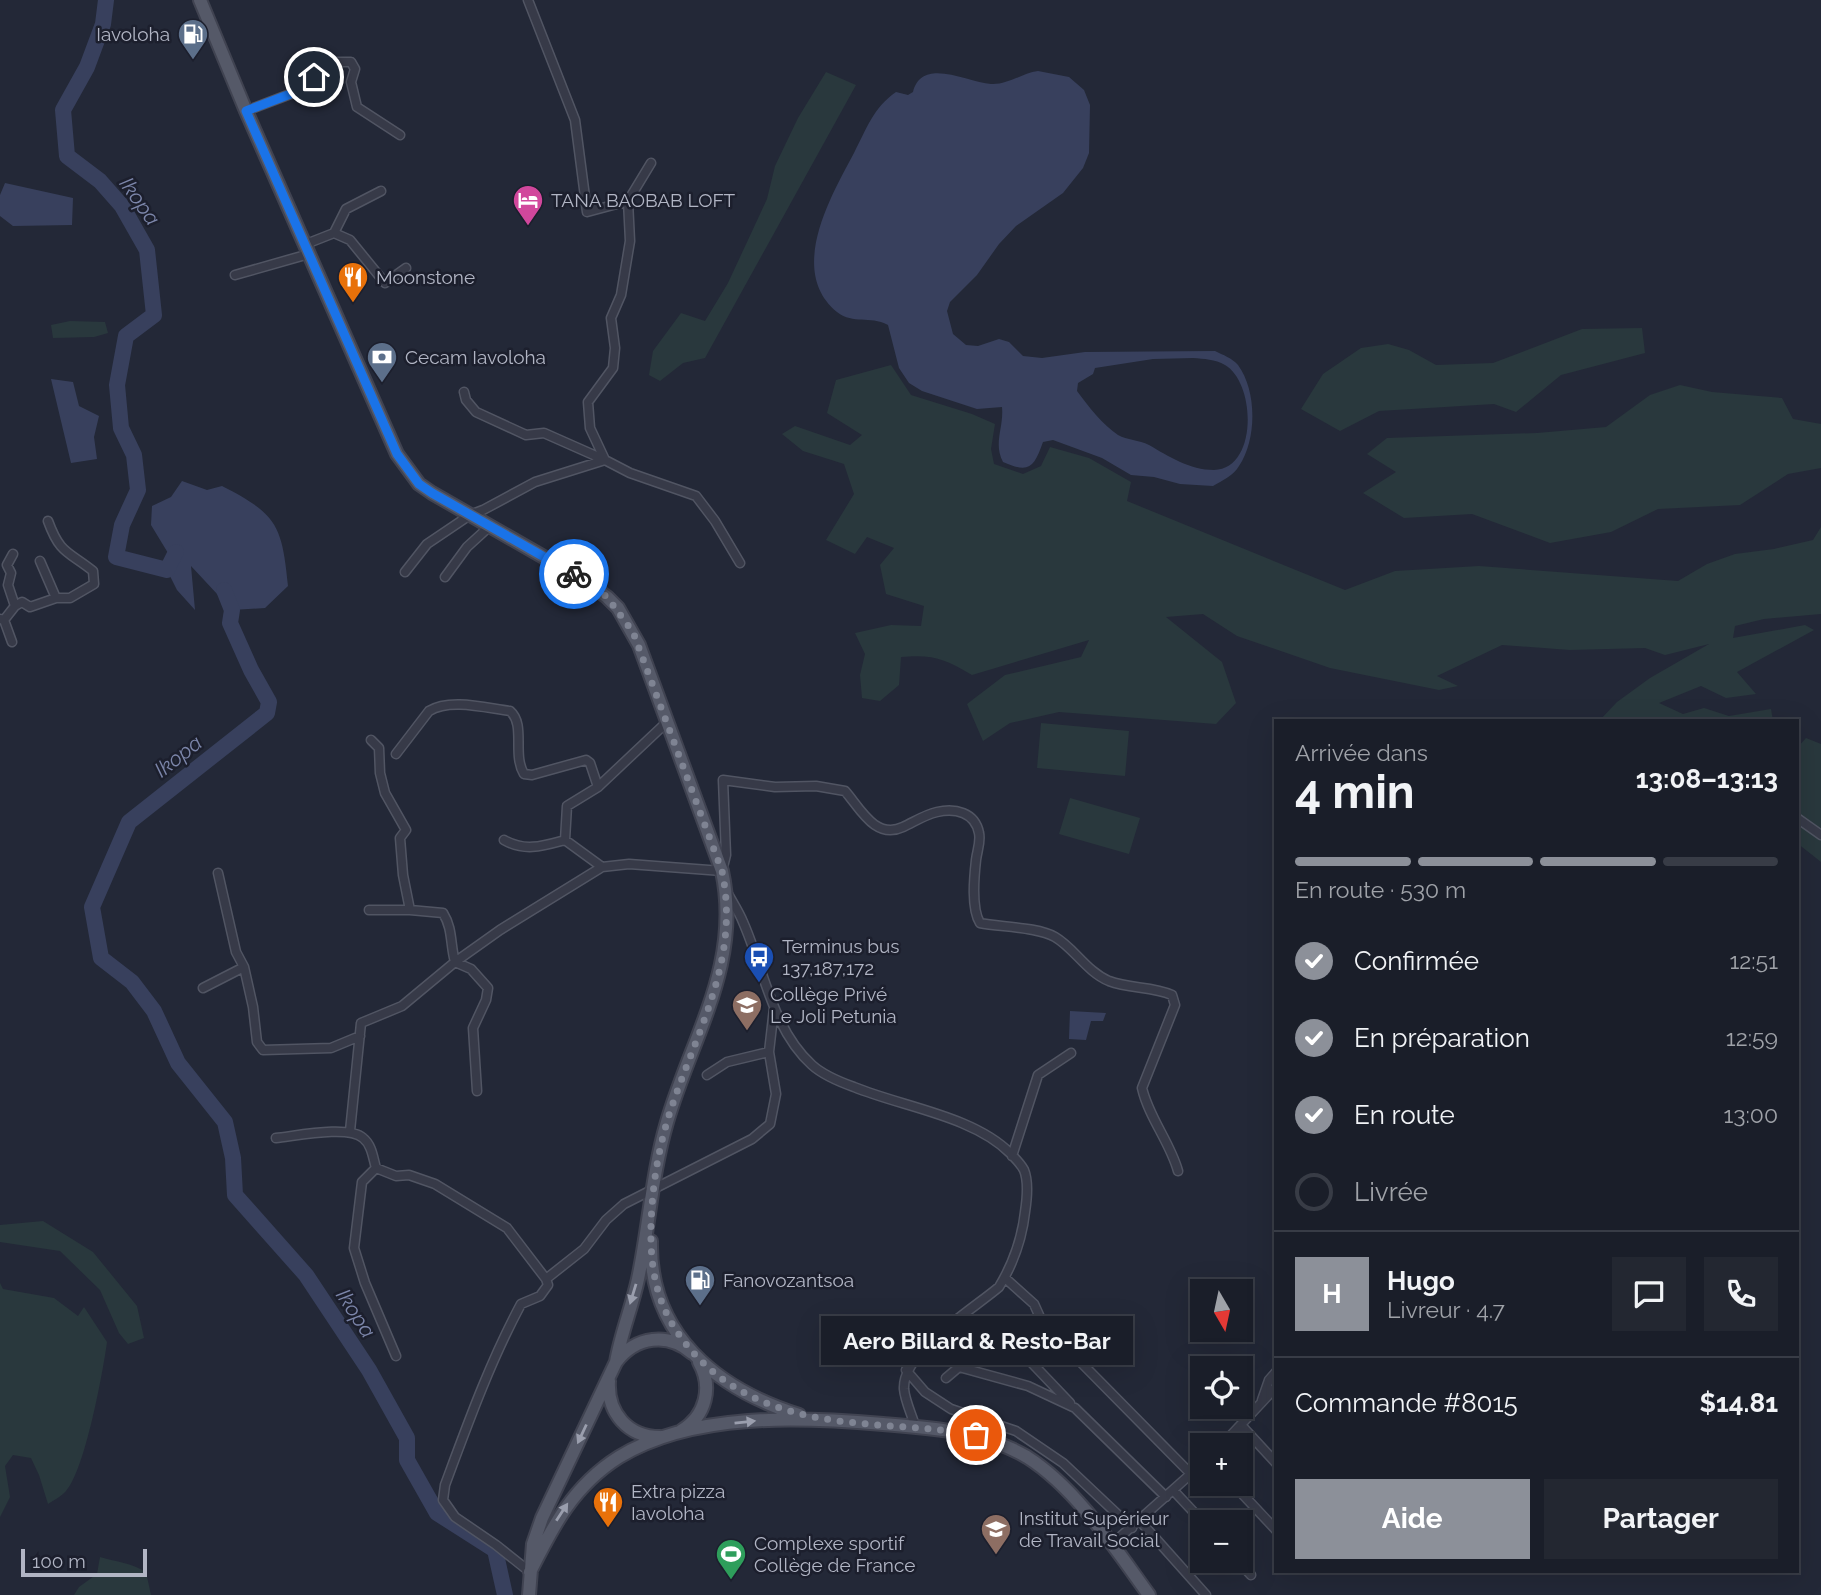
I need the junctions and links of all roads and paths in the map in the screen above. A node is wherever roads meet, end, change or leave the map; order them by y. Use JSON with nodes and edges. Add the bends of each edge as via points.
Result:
{"nodes":[{"id":1,"x":200,"y":0,"type":"edge"},
{"id":2,"x":528,"y":0,"type":"edge"},
{"id":3,"x":246,"y":111,"type":"junction"},
{"id":4,"x":400,"y":135,"type":"dead end"},
{"id":5,"x":651,"y":163,"type":"dead end"},
{"id":6,"x":381,"y":191,"type":"dead end"},
{"id":7,"x":628,"y":201,"type":"junction"},
{"id":8,"x":334,"y":233,"type":"junction"},
{"id":9,"x":308,"y":249,"type":"junction"},
{"id":10,"x":406,"y":268,"type":"dead end"},
{"id":11,"x":235,"y":275,"type":"dead end"},
{"id":12,"x":464,"y":392,"type":"dead end"},
{"id":13,"x":605,"y":460,"type":"junction"},
{"id":14,"x":470,"y":515,"type":"junction"},
{"id":15,"x":48,"y":521,"type":"dead end"},
{"id":16,"x":490,"y":526,"type":"junction"},
{"id":17,"x":13,"y":554,"type":"dead end"},
{"id":18,"x":40,"y":561,"type":"dead end"},
{"id":19,"x":740,"y":564,"type":"dead end"},
{"id":20,"x":405,"y":572,"type":"dead end"},
{"id":21,"x":445,"y":577,"type":"dead end"},
{"id":22,"x":56,"y":598,"type":"junction"},
{"id":23,"x":15,"y":606,"type":"junction"},
{"id":24,"x":2,"y":619,"type":"edge"},
{"id":25,"x":12,"y":642,"type":"dead end"},
{"id":26,"x":667,"y":722,"type":"junction"},
{"id":27,"x":371,"y":740,"type":"dead end"},
{"id":28,"x":396,"y":754,"type":"dead end"},
{"id":29,"x":598,"y":787,"type":"junction"},
{"id":30,"x":1799,"y":819,"type":"edge"},
{"id":31,"x":1821,"y":835,"type":"edge"},
{"id":32,"x":504,"y":840,"type":"dead end"},
{"id":33,"x":565,"y":840,"type":"junction"},
{"id":34,"x":602,"y":867,"type":"junction"},
{"id":35,"x":722,"y":871,"type":"junction"},
{"id":36,"x":219,"y":873,"type":"dead end"},
{"id":37,"x":727,"y":893,"type":"junction"},
{"id":38,"x":369,"y":910,"type":"dead end"},
{"id":39,"x":410,"y":910,"type":"junction"},
{"id":40,"x":455,"y":962,"type":"junction"},
{"id":41,"x":244,"y":967,"type":"junction"},
{"id":42,"x":203,"y":988,"type":"dead end"},
{"id":43,"x":774,"y":1005,"type":"junction"},
{"id":44,"x":360,"y":1036,"type":"junction"},
{"id":45,"x":769,"y":1052,"type":"junction"},
{"id":46,"x":1071,"y":1053,"type":"dead end"},
{"id":47,"x":707,"y":1075,"type":"dead end"},
{"id":48,"x":477,"y":1091,"type":"dead end"},
{"id":49,"x":350,"y":1131,"type":"junction"},
{"id":50,"x":276,"y":1138,"type":"dead end"},
{"id":51,"x":1012,"y":1156,"type":"junction"},
{"id":52,"x":376,"y":1168,"type":"junction"},
{"id":53,"x":1178,"y":1171,"type":"dead end"},
{"id":54,"x":653,"y":1190,"type":"junction"},
{"id":55,"x":652,"y":1203,"type":"junction"},
{"id":56,"x":1005,"y":1278,"type":"junction"},
{"id":57,"x":546,"y":1279,"type":"junction"},
{"id":58,"x":975,"y":1354,"type":"dead end"},
{"id":59,"x":397,"y":1356,"type":"dead end"},
{"id":60,"x":695,"y":1356,"type":"junction"},
{"id":61,"x":1029,"y":1360,"type":"dead end"},
{"id":62,"x":614,"y":1367,"type":"junction"},
{"id":63,"x":960,"y":1367,"type":"junction"},
{"id":64,"x":906,"y":1370,"type":"junction"},
{"id":65,"x":1274,"y":1374,"type":"edge"},
{"id":66,"x":946,"y":1378,"type":"dead end"},
{"id":67,"x":1274,"y":1390,"type":"edge"},
{"id":68,"x":1261,"y":1403,"type":"junction"},
{"id":69,"x":1075,"y":1408,"type":"junction"},
{"id":70,"x":810,"y":1418,"type":"junction"},
{"id":71,"x":1241,"y":1424,"type":"junction"},
{"id":72,"x":915,"y":1426,"type":"junction"},
{"id":73,"x":680,"y":1431,"type":"junction"},
{"id":74,"x":1233,"y":1433,"type":"edge"},
{"id":75,"x":664,"y":1436,"type":"junction"},
{"id":76,"x":1274,"y":1461,"type":"edge"},
{"id":77,"x":1190,"y":1473,"type":"edge"},
{"id":78,"x":1190,"y":1475,"type":"edge"},
{"id":79,"x":1174,"y":1490,"type":"junction"},
{"id":80,"x":1244,"y":1496,"type":"edge"},
{"id":81,"x":1166,"y":1497,"type":"junction"},
{"id":82,"x":1192,"y":1510,"type":"edge"},
{"id":83,"x":1140,"y":1521,"type":"junction"},
{"id":84,"x":1132,"y":1528,"type":"junction"},
{"id":85,"x":1274,"y":1528,"type":"edge"},
{"id":86,"x":1111,"y":1545,"type":"junction"},
{"id":87,"x":530,"y":1572,"type":"junction"},
{"id":88,"x":529,"y":1595,"type":"edge"},
{"id":89,"x":1149,"y":1595,"type":"edge"},
{"id":90,"x":1206,"y":1595,"type":"edge"}],
"edges":[{"from":1,"to":3,"type":"main road"},
{"from":2,"to":7,"type":"street","via":[[575,120],[587,212]]},
{"from":3,"to":4,"type":"street","via":[[293,93],[335,62],[351,62],[357,107]]},
{"from":3,"to":9,"type":"main road"},
{"from":5,"to":7,"type":"street"},
{"from":6,"to":8,"type":"street","via":[[346,209]]},
{"from":7,"to":13,"type":"street","via":[[630,241],[621,295],[611,318],[613,368],[588,402],[590,428]]},
{"from":8,"to":9,"type":"street"},
{"from":8,"to":10,"type":"street","via":[[350,240],[385,283]]},
{"from":9,"to":11,"type":"street"},
{"from":9,"to":14,"type":"main road","via":[[397,454],[419,484]]},
{"from":12,"to":13,"type":"street","via":[[476,412],[526,435],[544,433]]},
{"from":13,"to":14,"type":"street","via":[[535,482]]},
{"from":13,"to":19,"type":"street","via":[[696,496]]},
{"from":14,"to":16,"type":"main road"},
{"from":14,"to":20,"type":"street","via":[[427,544]]},
{"from":15,"to":22,"type":"street","via":[[66,554],[93,571],[94,584],[70,598]]},
{"from":16,"to":21,"type":"street"},
{"from":16,"to":26,"type":"main road","via":[[595,587],[618,608],[639,645]]},
{"from":17,"to":23,"type":"street","via":[[8,585]]},
{"from":18,"to":22,"type":"street"},
{"from":22,"to":23,"type":"street","via":[[30,607],[22,602]]},
{"from":23,"to":24,"type":"street"},
{"from":24,"to":25,"type":"street"},
{"from":26,"to":29,"type":"street"},
{"from":26,"to":35,"type":"main road"},
{"from":27,"to":39,"type":"street","via":[[379,748],[384,793],[406,830],[400,838]]},
{"from":28,"to":29,"type":"street","via":[[436,706],[510,711],[518,724],[517,753],[524,774],[586,760]]},
{"from":29,"to":33,"type":"street","via":[[567,806]]},
{"from":30,"to":31,"type":"street"},
{"from":32,"to":33,"type":"street","via":[[531,848]]},
{"from":33,"to":34,"type":"street"},
{"from":34,"to":35,"type":"street","via":[[629,864]]},
{"from":34,"to":40,"type":"street"},
{"from":35,"to":37,"type":"main road"},
{"from":35,"to":53,"type":"street","via":[[726,855],[723,780],[845,791],[875,827],[887,830],[946,810],[968,815],[980,836],[976,915],[981,923],[1054,936],[1106,980],[1172,995],[1175,1005],[1142,1088]]},
{"from":36,"to":41,"type":"street","via":[[236,952]]},
{"from":37,"to":43,"type":"street","via":[[743,921]]},
{"from":37,"to":54,"type":"main road","via":[[727,940],[714,995],[666,1124]]},
{"from":38,"to":39,"type":"street"},
{"from":39,"to":40,"type":"street","via":[[443,913],[452,927]]},
{"from":40,"to":44,"type":"street","via":[[402,1006],[361,1023]]},
{"from":40,"to":48,"type":"street","via":[[471,968],[488,988],[473,1028]]},
{"from":41,"to":42,"type":"street"},
{"from":41,"to":44,"type":"street","via":[[257,1042],[263,1050],[331,1048]]},
{"from":43,"to":45,"type":"street"},
{"from":43,"to":51,"type":"street","via":[[783,1028],[813,1066],[849,1085],[977,1131]]},
{"from":44,"to":49,"type":"street"},
{"from":45,"to":47,"type":"street","via":[[727,1062]]},
{"from":45,"to":54,"type":"street","via":[[776,1094],[770,1124],[751,1139]]},
{"from":46,"to":51,"type":"street","via":[[1038,1075]]},
{"from":49,"to":50,"type":"street"},
{"from":49,"to":52,"type":"street","via":[[370,1146]]},
{"from":51,"to":56,"type":"street","via":[[1023,1168],[1026,1205],[1015,1256]]},
{"from":52,"to":57,"type":"street","via":[[435,1184],[507,1228]]},
{"from":52,"to":59,"type":"street","via":[[362,1182],[354,1248]]},
{"from":54,"to":55,"type":"main road"},
{"from":54,"to":57,"type":"street","via":[[624,1204],[584,1249]]},
{"from":55,"to":60,"type":"main road","via":[[650,1251],[657,1291],[668,1320]]},
{"from":55,"to":62,"type":"main road","one_way":true},
{"from":56,"to":64,"type":"street","via":[[926,1345]]},
{"from":56,"to":77,"type":"street","via":[[1034,1304],[1042,1324]]},
{"from":57,"to":87,"type":"street","via":[[548,1285],[540,1296],[521,1304],[513,1319],[479,1394],[443,1500],[455,1517]]},
{"from":58,"to":63,"type":"street"},
{"from":60,"to":62,"type":"main road","via":[[672,1341],[656,1339],[634,1345]]},
{"from":60,"to":70,"type":"main road","via":[[743,1393]]},
{"from":60,"to":73,"type":"main road","via":[[706,1380],[706,1395],[698,1416]]},
{"from":61,"to":69,"type":"street"},
{"from":62,"to":75,"type":"main road","via":[[609,1397],[620,1419],[640,1433]]},
{"from":62,"to":87,"type":"main road","one_way":true,"via":[[542,1518]]},
{"from":63,"to":66,"type":"street"},
{"from":63,"to":69,"type":"street","via":[[1028,1386]]},
{"from":64,"to":72,"type":"street","via":[[904,1390]]},
{"from":64,"to":84,"type":"street","via":[[925,1392],[951,1409],[1016,1431],[1062,1463]]},
{"from":65,"to":68,"type":"street"},
{"from":67,"to":68,"type":"street"},
{"from":68,"to":71,"type":"street"},
{"from":69,"to":81,"type":"street"},
{"from":70,"to":72,"type":"main road"},
{"from":73,"to":70,"type":"main road","one_way":true},
{"from":71,"to":74,"type":"street"},
{"from":71,"to":76,"type":"street"},
{"from":72,"to":86,"type":"main road","via":[[976,1435],[1026,1457],[1078,1499]]},
{"from":73,"to":75,"type":"main road"},
{"from":87,"to":75,"type":"main road","one_way":true,"via":[[563,1509],[583,1486],[621,1456]]},
{"from":78,"to":79,"type":"street"},
{"from":79,"to":81,"type":"street"},
{"from":79,"to":82,"type":"street"},
{"from":80,"to":85,"type":"street"},
{"from":81,"to":83,"type":"street"},
{"from":83,"to":84,"type":"street"},
{"from":83,"to":90,"type":"street"},
{"from":84,"to":86,"type":"street"},
{"from":86,"to":89,"type":"main road"},
{"from":87,"to":88,"type":"main road"}]}
